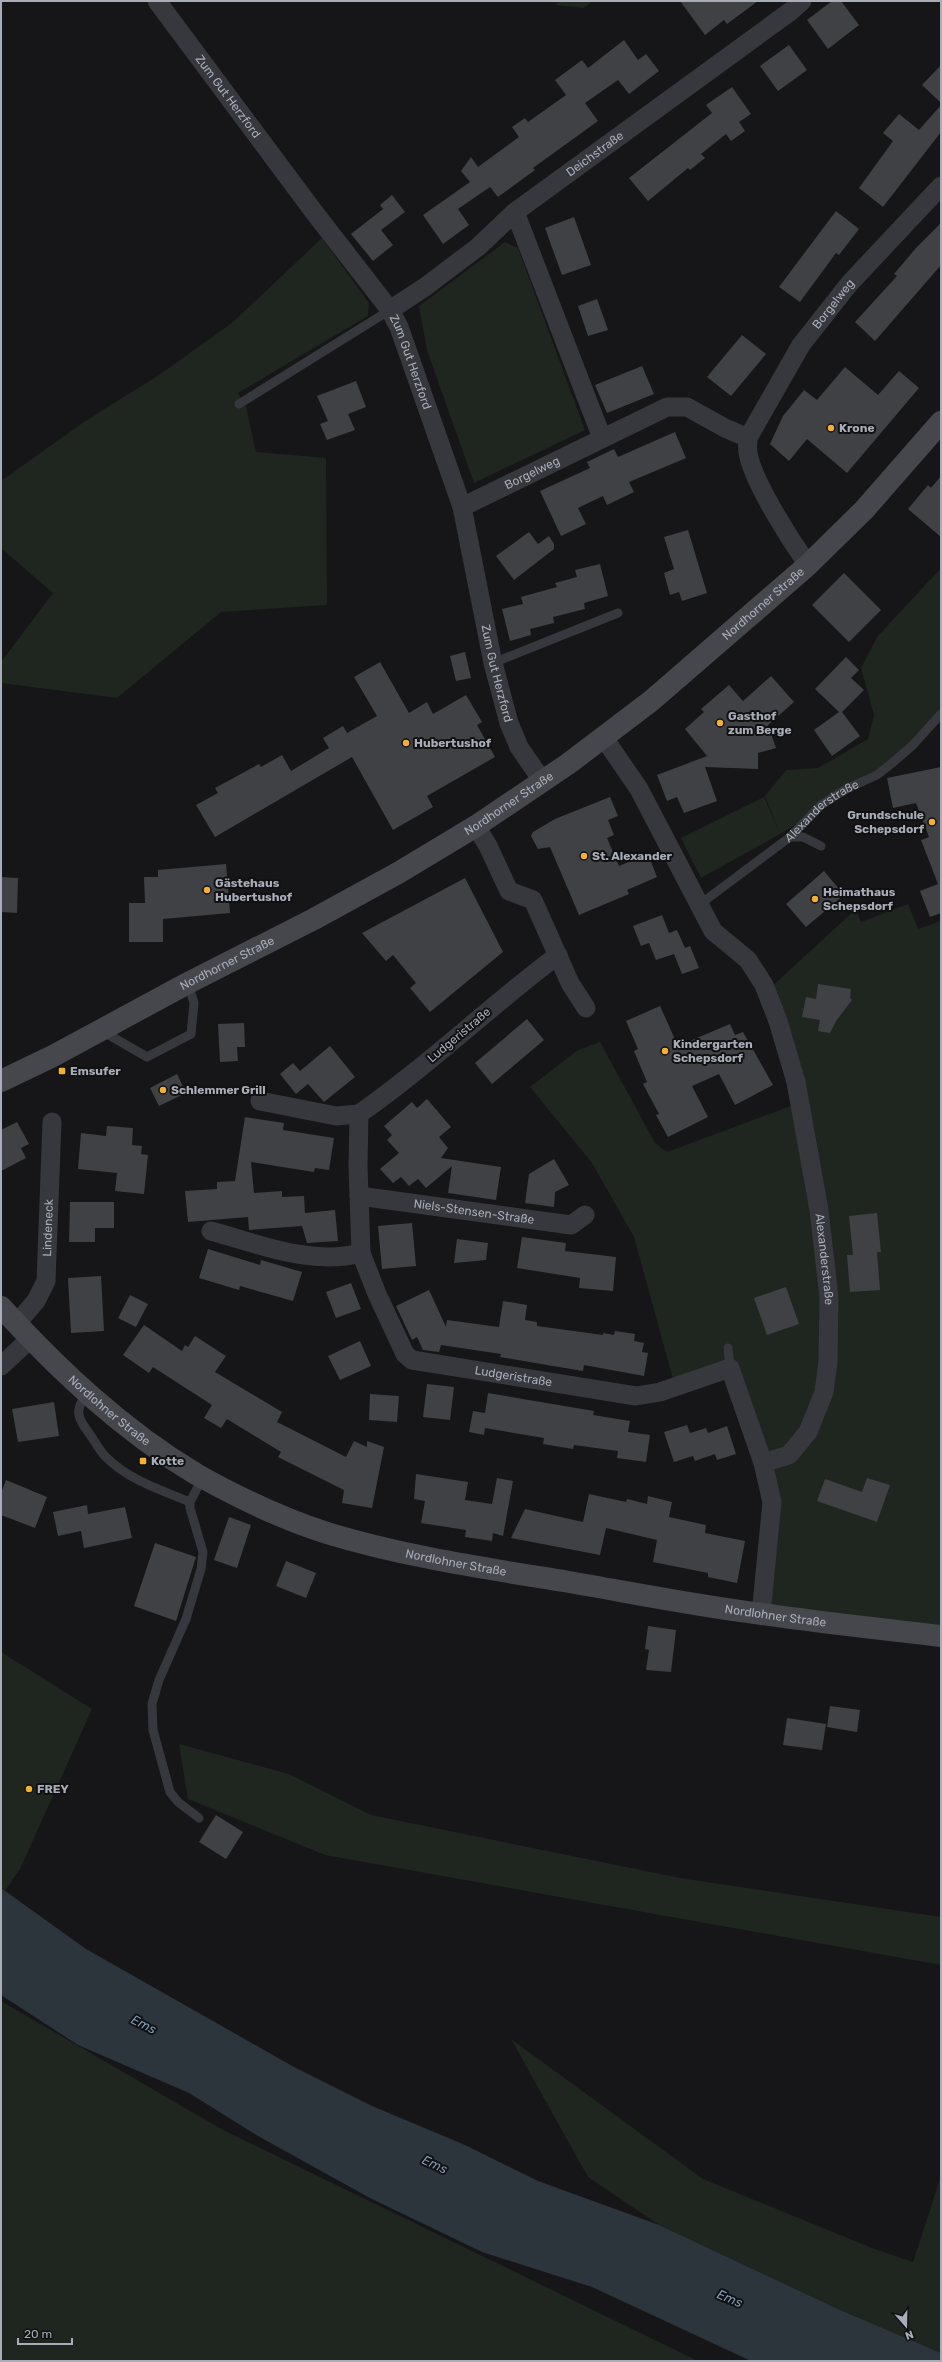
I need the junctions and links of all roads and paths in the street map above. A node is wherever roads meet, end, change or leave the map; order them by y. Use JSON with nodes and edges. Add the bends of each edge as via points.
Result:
{"nodes":[{"id":1,"x":157,"y":1,"type":"edge"},
{"id":2,"x":802,"y":1,"type":"edge"},
{"id":3,"x":941,"y":186,"type":"edge"},
{"id":4,"x":515,"y":212,"type":"junction"},
{"id":5,"x":390,"y":310,"type":"junction"},
{"id":6,"x":239,"y":404,"type":"dead end"},
{"id":7,"x":941,"y":422,"type":"edge"},
{"id":8,"x":602,"y":438,"type":"junction"},
{"id":9,"x":748,"y":438,"type":"junction"},
{"id":10,"x":462,"y":507,"type":"junction"},
{"id":11,"x":808,"y":565,"type":"junction"},
{"id":12,"x":618,"y":614,"type":"dead end"},
{"id":13,"x":494,"y":663,"type":"junction"},
{"id":14,"x":941,"y":714,"type":"edge"},
{"id":15,"x":604,"y":738,"type":"junction"},
{"id":16,"x":543,"y":782,"type":"junction"},
{"id":17,"x":476,"y":826,"type":"junction"},
{"id":18,"x":790,"y":837,"type":"junction"},
{"id":19,"x":821,"y":846,"type":"dead end"},
{"id":20,"x":699,"y":905,"type":"junction"},
{"id":21,"x":558,"y":955,"type":"junction"},
{"id":22,"x":188,"y":983,"type":"junction"},
{"id":23,"x":586,"y":1008,"type":"dead end"},
{"id":24,"x":100,"y":1031,"type":"junction"},
{"id":25,"x":1,"y":1081,"type":"edge"},
{"id":26,"x":260,"y":1101,"type":"dead end"},
{"id":27,"x":360,"y":1114,"type":"junction"},
{"id":28,"x":52,"y":1122,"type":"dead end"},
{"id":29,"x":359,"y":1196,"type":"junction"},
{"id":30,"x":585,"y":1215,"type":"dead end"},
{"id":31,"x":211,"y":1231,"type":"dead end"},
{"id":32,"x":361,"y":1253,"type":"junction"},
{"id":33,"x":1,"y":1307,"type":"edge"},
{"id":34,"x":23,"y":1331,"type":"junction"},
{"id":35,"x":728,"y":1348,"type":"dead end"},
{"id":36,"x":1,"y":1366,"type":"edge"},
{"id":37,"x":730,"y":1368,"type":"junction"},
{"id":38,"x":87,"y":1393,"type":"junction"},
{"id":39,"x":763,"y":1464,"type":"junction"},
{"id":40,"x":203,"y":1477,"type":"junction"},
{"id":41,"x":190,"y":1502,"type":"junction"},
{"id":42,"x":761,"y":1614,"type":"junction"},
{"id":43,"x":941,"y":1636,"type":"edge"},
{"id":44,"x":200,"y":1818,"type":"dead end"}],
"edges":[{"from":1,"to":5,"type":"street","name":"Zum Gut Herzford"},
{"from":2,"to":4,"type":"street","name":"Deichstraße","via":[[672,100]]},
{"from":3,"to":9,"type":"street","name":"Borgelweg","via":[[849,284],[801,345]]},
{"from":4,"to":5,"type":"street","name":"Deichstraße","via":[[472,251],[425,288]]},
{"from":4,"to":8,"type":"street"},
{"from":5,"to":6,"type":"lane"},
{"from":5,"to":10,"type":"street","name":"Zum Gut Herzford","via":[[399,327]]},
{"from":7,"to":11,"type":"main road","name":"Nordhorner Straße","via":[[864,510]]},
{"from":8,"to":9,"type":"street","name":"Borgelweg","via":[[667,407],[687,407]]},
{"from":8,"to":10,"type":"street","name":"Borgelweg"},
{"from":9,"to":11,"type":"street","via":[[748,453],[756,476]]},
{"from":10,"to":13,"type":"street","name":"Zum Gut Herzford"},
{"from":11,"to":15,"type":"main road","name":"Nordhorner Straße","via":[[657,696]]},
{"from":12,"to":13,"type":"lane"},
{"from":13,"to":16,"type":"street","name":"Zum Gut Herzford","via":[[509,723],[519,747]]},
{"from":14,"to":18,"type":"lane","name":"Alexanderstraße","via":[[912,746],[891,764],[877,775],[846,789],[821,805]]},
{"from":15,"to":16,"type":"main road","name":"Nordhorner Straße"},
{"from":15,"to":20,"type":"street","name":"Alexanderstraße","via":[[639,789]]},
{"from":16,"to":17,"type":"main road","name":"Nordhorner Straße"},
{"from":17,"to":21,"type":"street","via":[[509,891],[533,900]]},
{"from":17,"to":22,"type":"main road","name":"Nordhorner Straße","via":[[314,919]]},
{"from":18,"to":19,"type":"lane","via":[[803,838]]},
{"from":18,"to":20,"type":"lane","name":"Alexanderstraße"},
{"from":20,"to":39,"type":"street","name":"Alexanderstraße","via":[[713,931],[748,960],[764,985],[778,1021],[799,1097],[819,1210],[830,1297],[828,1362],[824,1392],[808,1432],[789,1455]]},
{"from":21,"to":23,"type":"street","via":[[570,982]]},
{"from":21,"to":27,"type":"street","name":"Ludgeristraße","via":[[522,982],[426,1064]]},
{"from":22,"to":24,"type":"main road","name":"Nordhorner Straße"},
{"from":22,"to":24,"type":"lane","via":[[194,1003],[191,1034],[147,1057]]},
{"from":24,"to":25,"type":"main road","name":"Nordhorner Straße"},
{"from":26,"to":27,"type":"street","via":[[336,1116]]},
{"from":27,"to":29,"type":"street","name":"Ludgeristraße"},
{"from":28,"to":34,"type":"street","name":"Lindeneck","via":[[46,1281]]},
{"from":29,"to":30,"type":"street","name":"Niels-Stensen-Straße","via":[[571,1225]]},
{"from":29,"to":32,"type":"street","name":"Ludgeristraße"},
{"from":31,"to":32,"type":"street","via":[[290,1253],[342,1258]]},
{"from":32,"to":37,"type":"street","name":"Ludgeristraße","via":[[405,1354],[412,1360],[636,1396],[660,1392]]},
{"from":33,"to":34,"type":"main road","name":"Nordlohner Straße"},
{"from":34,"to":36,"type":"street"},
{"from":34,"to":38,"type":"main road","name":"Nordlohner Straße"},
{"from":35,"to":37,"type":"lane"},
{"from":37,"to":39,"type":"street"},
{"from":38,"to":40,"type":"main road","name":"Nordlohner Straße","via":[[155,1447]]},
{"from":38,"to":41,"type":"lane","via":[[78,1404],[78,1411],[82,1424],[106,1458],[130,1476]]},
{"from":39,"to":42,"type":"street","via":[[772,1502]]},
{"from":40,"to":41,"type":"lane"},
{"from":40,"to":42,"type":"main road","name":"Nordlohner Straße","via":[[284,1517],[344,1538],[500,1570]]},
{"from":41,"to":44,"type":"lane","via":[[203,1552],[201,1569],[186,1619],[154,1698],[152,1730],[170,1792],[178,1802]]},
{"from":42,"to":43,"type":"main road","name":"Nordlohner Straße"}]}
